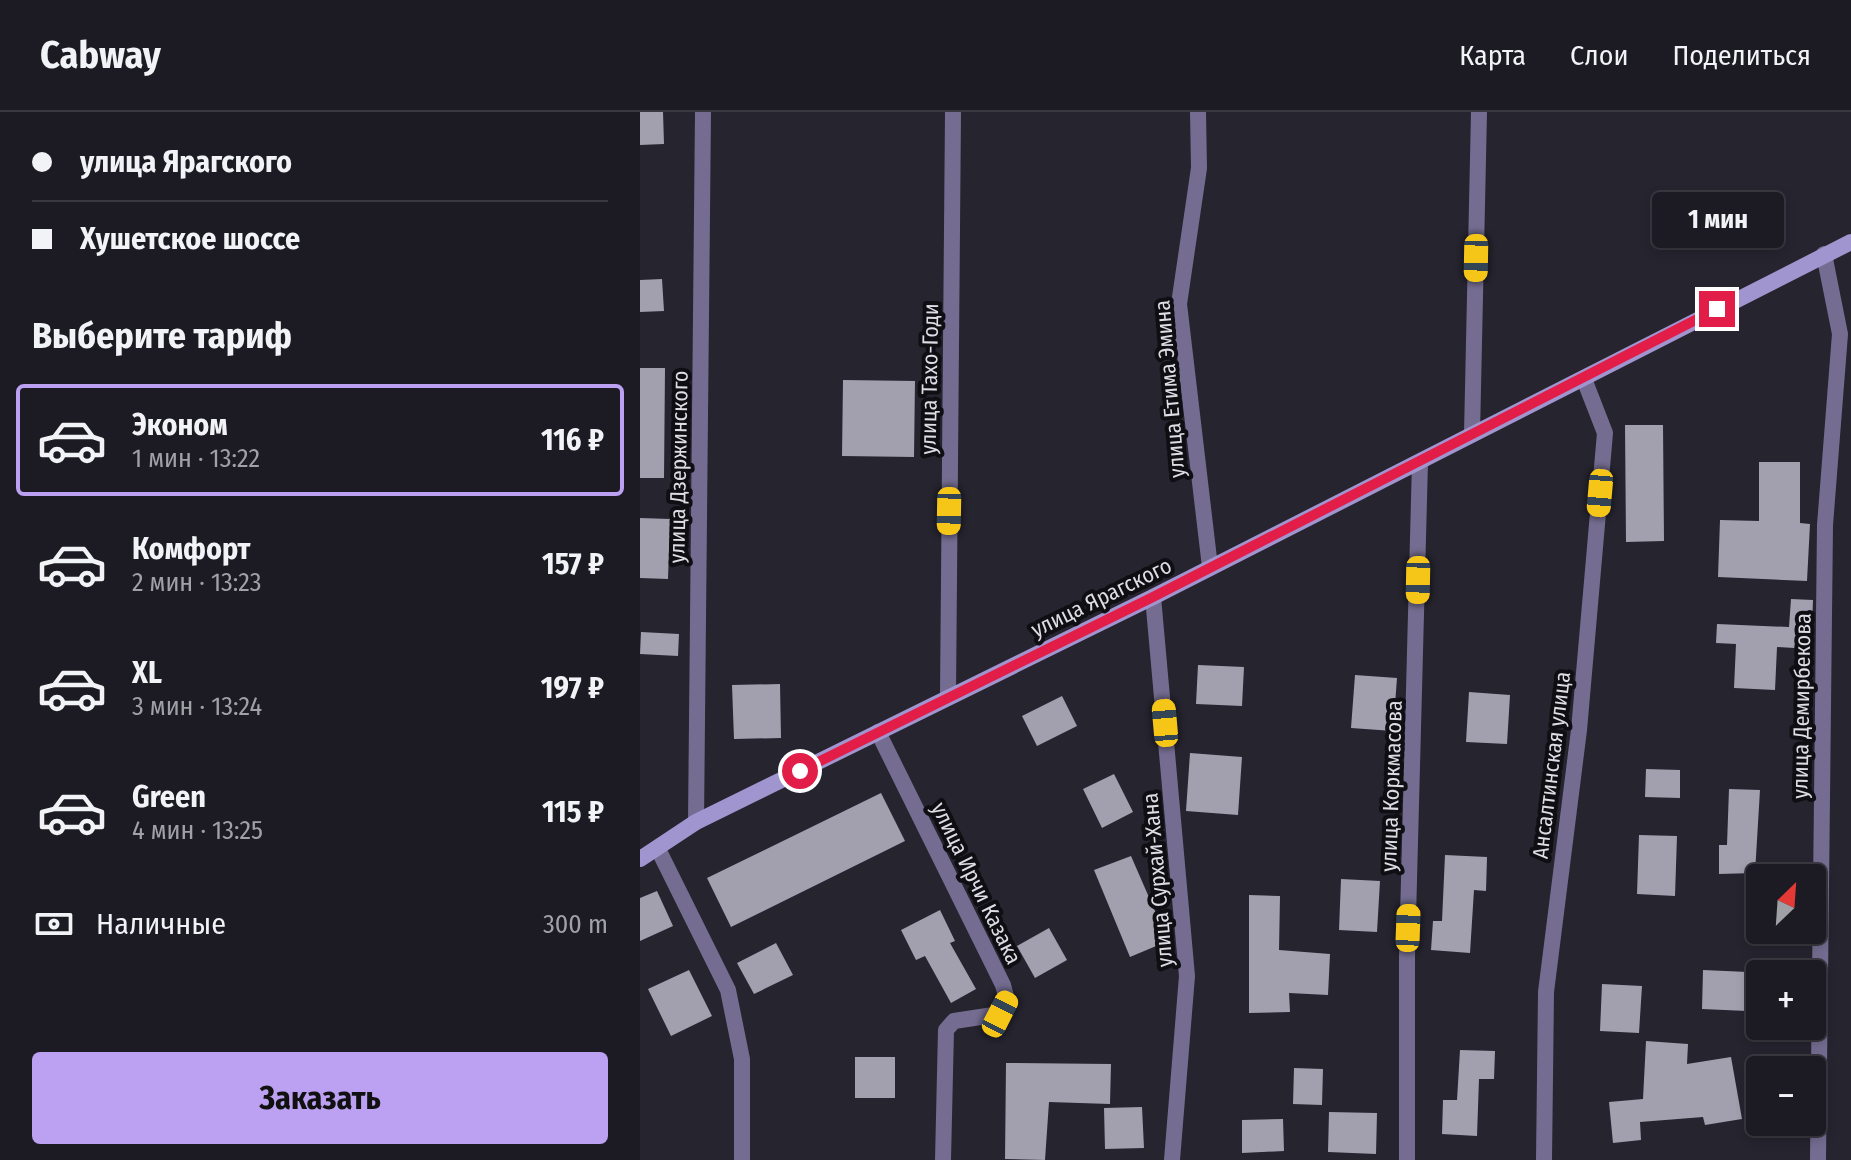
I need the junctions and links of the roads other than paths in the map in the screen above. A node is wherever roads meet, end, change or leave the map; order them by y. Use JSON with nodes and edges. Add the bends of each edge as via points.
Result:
{"nodes":[{"id":1,"x":703,"y":112,"type":"edge"},
{"id":2,"x":953,"y":112,"type":"edge"},
{"id":3,"x":1198,"y":112,"type":"edge"},
{"id":4,"x":1479,"y":112,"type":"edge"},
{"id":5,"x":1851,"y":242,"type":"edge"},
{"id":6,"x":1824,"y":254,"type":"junction"},
{"id":7,"x":1584,"y":379,"type":"junction"},
{"id":8,"x":1472,"y":434,"type":"junction"},
{"id":9,"x":1420,"y":462,"type":"junction"},
{"id":10,"x":1210,"y":567,"type":"junction"},
{"id":11,"x":1153,"y":597,"type":"junction"},
{"id":12,"x":948,"y":695,"type":"junction"},
{"id":13,"x":878,"y":732,"type":"junction"},
{"id":14,"x":696,"y":822,"type":"junction"},
{"id":15,"x":658,"y":849,"type":"junction"},
{"id":16,"x":640,"y":859,"type":"edge"},
{"id":17,"x":742,"y":1160,"type":"edge"},
{"id":18,"x":943,"y":1160,"type":"edge"},
{"id":19,"x":1172,"y":1160,"type":"edge"},
{"id":20,"x":1407,"y":1160,"type":"edge"},
{"id":21,"x":1544,"y":1160,"type":"edge"},
{"id":22,"x":1818,"y":1160,"type":"edge"}],
"edges":[{"from":1,"to":14,"type":"street","name":"улица Дзержинского"},
{"from":2,"to":12,"type":"street","name":"улица Тахо-Годи"},
{"from":3,"to":10,"type":"street","name":"улица Етима Эмина","via":[[1199,168],[1179,304]]},
{"from":4,"to":8,"type":"street"},
{"from":5,"to":6,"type":"main road","name":"улица Ярагского"},
{"from":6,"to":7,"type":"main road","name":"улица Ярагского"},
{"from":6,"to":22,"type":"street","name":"улица Демирбекова","via":[[1840,334],[1825,525]]},
{"from":7,"to":8,"type":"main road","name":"улица Ярагского"},
{"from":7,"to":21,"type":"street","name":"Ансалтинская улица","via":[[1605,433],[1579,730],[1546,992]]},
{"from":8,"to":9,"type":"main road","name":"улица Ярагского"},
{"from":9,"to":10,"type":"main road","name":"улица Ярагского"},
{"from":9,"to":20,"type":"street","name":"улица Коркмасова"},
{"from":10,"to":11,"type":"main road","name":"улица Ярагского"},
{"from":11,"to":12,"type":"main road","name":"улица Ярагского"},
{"from":11,"to":19,"type":"street","name":"улица Сурхай-Хана","via":[[1187,976]]},
{"from":12,"to":13,"type":"main road","name":"улица Ярагского"},
{"from":13,"to":14,"type":"main road","name":"улица Ярагского"},
{"from":13,"to":18,"type":"street","name":"улица Ирчи Казака","via":[[1007,1000],[1000,1014],[954,1021],[946,1030]]},
{"from":14,"to":15,"type":"main road","name":"улица Ярагского"},
{"from":15,"to":16,"type":"main road","name":"улица Ярагского"},
{"from":15,"to":17,"type":"street","via":[[728,990],[742,1059]]}]}
